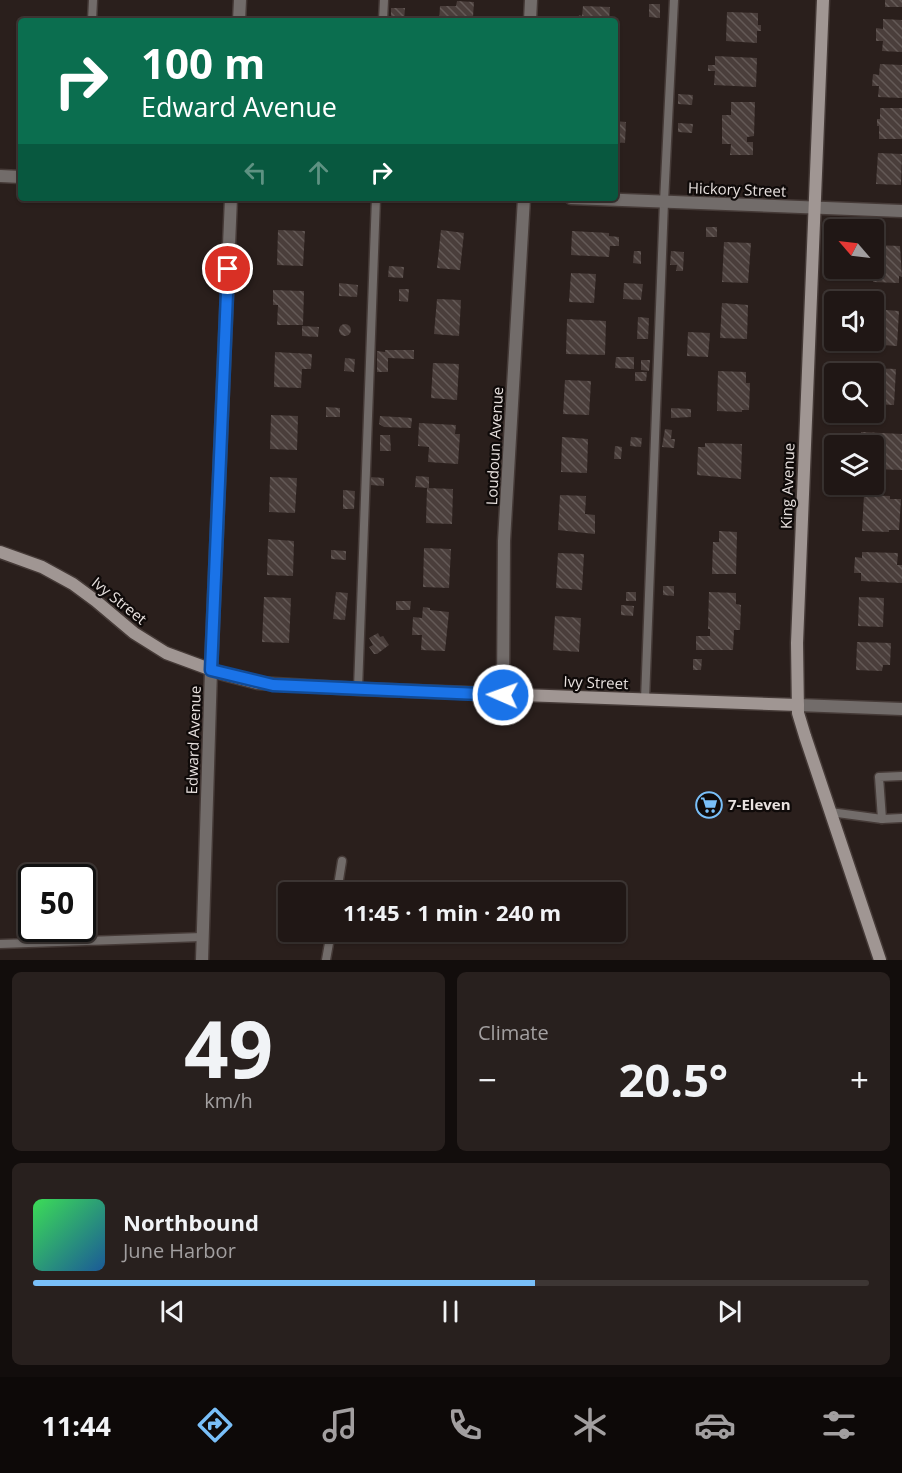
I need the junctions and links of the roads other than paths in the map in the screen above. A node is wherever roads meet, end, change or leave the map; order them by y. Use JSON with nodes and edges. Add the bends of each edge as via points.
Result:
{"nodes":[{"id":1,"x":93,"y":0,"type":"edge"},
{"id":2,"x":240,"y":0,"type":"edge"},
{"id":3,"x":384,"y":0,"type":"edge"},
{"id":4,"x":531,"y":0,"type":"edge"},
{"id":5,"x":674,"y":0,"type":"edge"},
{"id":6,"x":823,"y":0,"type":"edge"},
{"id":7,"x":92,"y":18,"type":"edge"},
{"id":8,"x":239,"y":18,"type":"edge"},
{"id":9,"x":383,"y":18,"type":"edge"},
{"id":10,"x":530,"y":18,"type":"edge"},
{"id":11,"x":0,"y":176,"type":"edge"},
{"id":12,"x":18,"y":177,"type":"edge"},
{"id":13,"x":618,"y":200,"type":"edge"},
{"id":14,"x":231,"y":201,"type":"edge"},
{"id":15,"x":376,"y":201,"type":"edge"},
{"id":16,"x":524,"y":201,"type":"edge"},
{"id":17,"x":664,"y":202,"type":"junction"},
{"id":18,"x":815,"y":208,"type":"junction"},
{"id":19,"x":902,"y":211,"type":"edge"},
{"id":20,"x":0,"y":552,"type":"edge"},
{"id":21,"x":211,"y":670,"type":"junction"},
{"id":22,"x":358,"y":689,"type":"junction"},
{"id":23,"x":503,"y":695,"type":"junction"},
{"id":24,"x":645,"y":700,"type":"junction"},
{"id":25,"x":798,"y":705,"type":"junction"},
{"id":26,"x":902,"y":709,"type":"edge"},
{"id":27,"x":902,"y":776,"type":"edge"},
{"id":28,"x":830,"y":812,"type":"junction"},
{"id":29,"x":902,"y":818,"type":"edge"},
{"id":30,"x":882,"y":819,"type":"junction"},
{"id":31,"x":342,"y":861,"type":"dead end"},
{"id":32,"x":339,"y":882,"type":"edge"},
{"id":33,"x":202,"y":937,"type":"junction"},
{"id":34,"x":329,"y":942,"type":"edge"},
{"id":35,"x":0,"y":944,"type":"edge"},
{"id":36,"x":202,"y":960,"type":"edge"},
{"id":37,"x":326,"y":960,"type":"edge"},
{"id":38,"x":880,"y":960,"type":"edge"}],
"edges":[{"from":1,"to":7,"type":"lane"},
{"from":2,"to":8,"type":"street"},
{"from":3,"to":9,"type":"lane"},
{"from":4,"to":10,"type":"street"},
{"from":5,"to":17,"type":"lane"},
{"from":6,"to":18,"type":"main road","name":"King Avenue"},
{"from":11,"to":12,"type":"street"},
{"from":13,"to":17,"type":"street","name":"Hickory Street"},
{"from":14,"to":21,"type":"street","name":"Edward Avenue"},
{"from":15,"to":22,"type":"lane"},
{"from":16,"to":23,"type":"street","name":"Loudoun Avenue","via":[[504,542]]},
{"from":17,"to":18,"type":"street","name":"Hickory Street"},
{"from":17,"to":24,"type":"lane"},
{"from":18,"to":19,"type":"street","name":"Hickory Street"},
{"from":18,"to":25,"type":"main road","name":"King Avenue","via":[[797,643]]},
{"from":20,"to":21,"type":"main road","name":"Ivy Street","via":[[42,567],[73,584],[149,644]]},
{"from":21,"to":22,"type":"main road","name":"Ivy Street","via":[[273,685]]},
{"from":21,"to":33,"type":"street","name":"Edward Avenue"},
{"from":22,"to":23,"type":"main road","name":"Ivy Street"},
{"from":23,"to":24,"type":"main road","name":"Ivy Street"},
{"from":24,"to":25,"type":"main road","name":"Ivy Street"},
{"from":25,"to":26,"type":"street","name":"Ivy Street"},
{"from":25,"to":28,"type":"main road","name":"King Avenue"},
{"from":27,"to":30,"type":"lane","via":[[879,777]]},
{"from":28,"to":30,"type":"lane"},
{"from":28,"to":38,"type":"main road","name":"King Avenue"},
{"from":29,"to":30,"type":"lane"},
{"from":31,"to":32,"type":"lane"},
{"from":33,"to":35,"type":"lane"},
{"from":33,"to":36,"type":"street","name":"Edward Avenue"},
{"from":34,"to":37,"type":"lane"}]}
